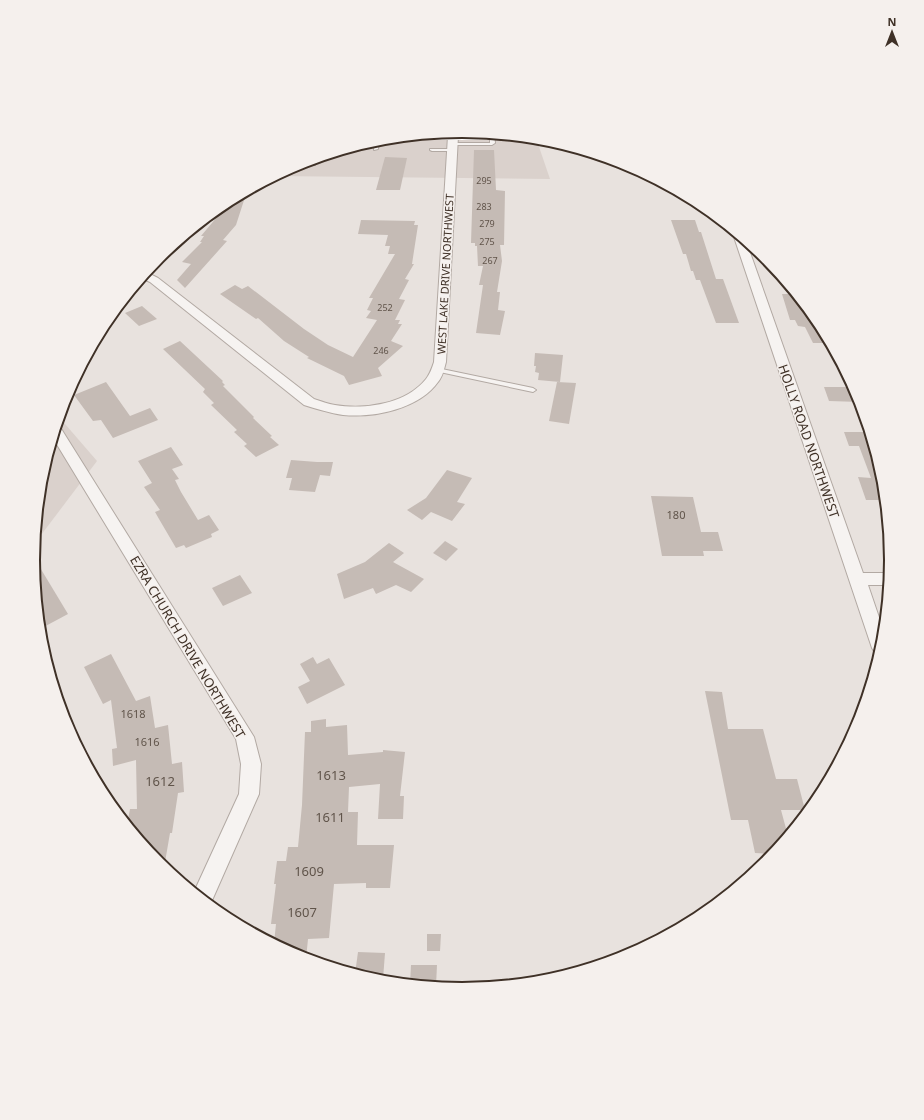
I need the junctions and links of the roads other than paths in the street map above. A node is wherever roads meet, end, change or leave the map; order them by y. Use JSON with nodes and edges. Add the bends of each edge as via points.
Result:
{"nodes":[{"id":1,"x":475,"y":138,"type":"edge"},
{"id":2,"x":436,"y":139,"type":"edge"},
{"id":3,"x":452,"y":143,"type":"junction"},
{"id":4,"x":432,"y":150,"type":"dead end"},
{"id":5,"x":742,"y":245,"type":"edge"},
{"id":6,"x":149,"y":278,"type":"edge"},
{"id":7,"x":437,"y":370,"type":"junction"},
{"id":8,"x":533,"y":390,"type":"dead end"},
{"id":9,"x":59,"y":436,"type":"edge"},
{"id":10,"x":857,"y":579,"type":"junction"},
{"id":11,"x":883,"y":579,"type":"edge"},
{"id":12,"x":877,"y":636,"type":"edge"},
{"id":13,"x":204,"y":894,"type":"edge"}],
"edges":[{"from":1,"to":3,"type":"main road"},
{"from":2,"to":3,"type":"main road"},
{"from":3,"to":4,"type":"lane"},
{"from":3,"to":7,"type":"street","name":"WEST LAKE DRIVE NORTHWEST","via":[[440,362]]},
{"from":5,"to":10,"type":"street","name":"HOLLY ROAD NORTHWEST"},
{"from":6,"to":7,"type":"street","name":"WEST LAKE DRIVE NORTHWEST","via":[[310,402],[316,404],[334,409],[361,411],[389,407],[413,397],[433,380]]},
{"from":7,"to":8,"type":"lane"},
{"from":9,"to":13,"type":"street","name":"EZRA CHURCH DRIVE NORTHWEST","via":[[245,737],[252,764],[248,794]]},
{"from":10,"to":11,"type":"street"},
{"from":10,"to":12,"type":"street","name":"HOLLY ROAD NORTHWEST"}]}
